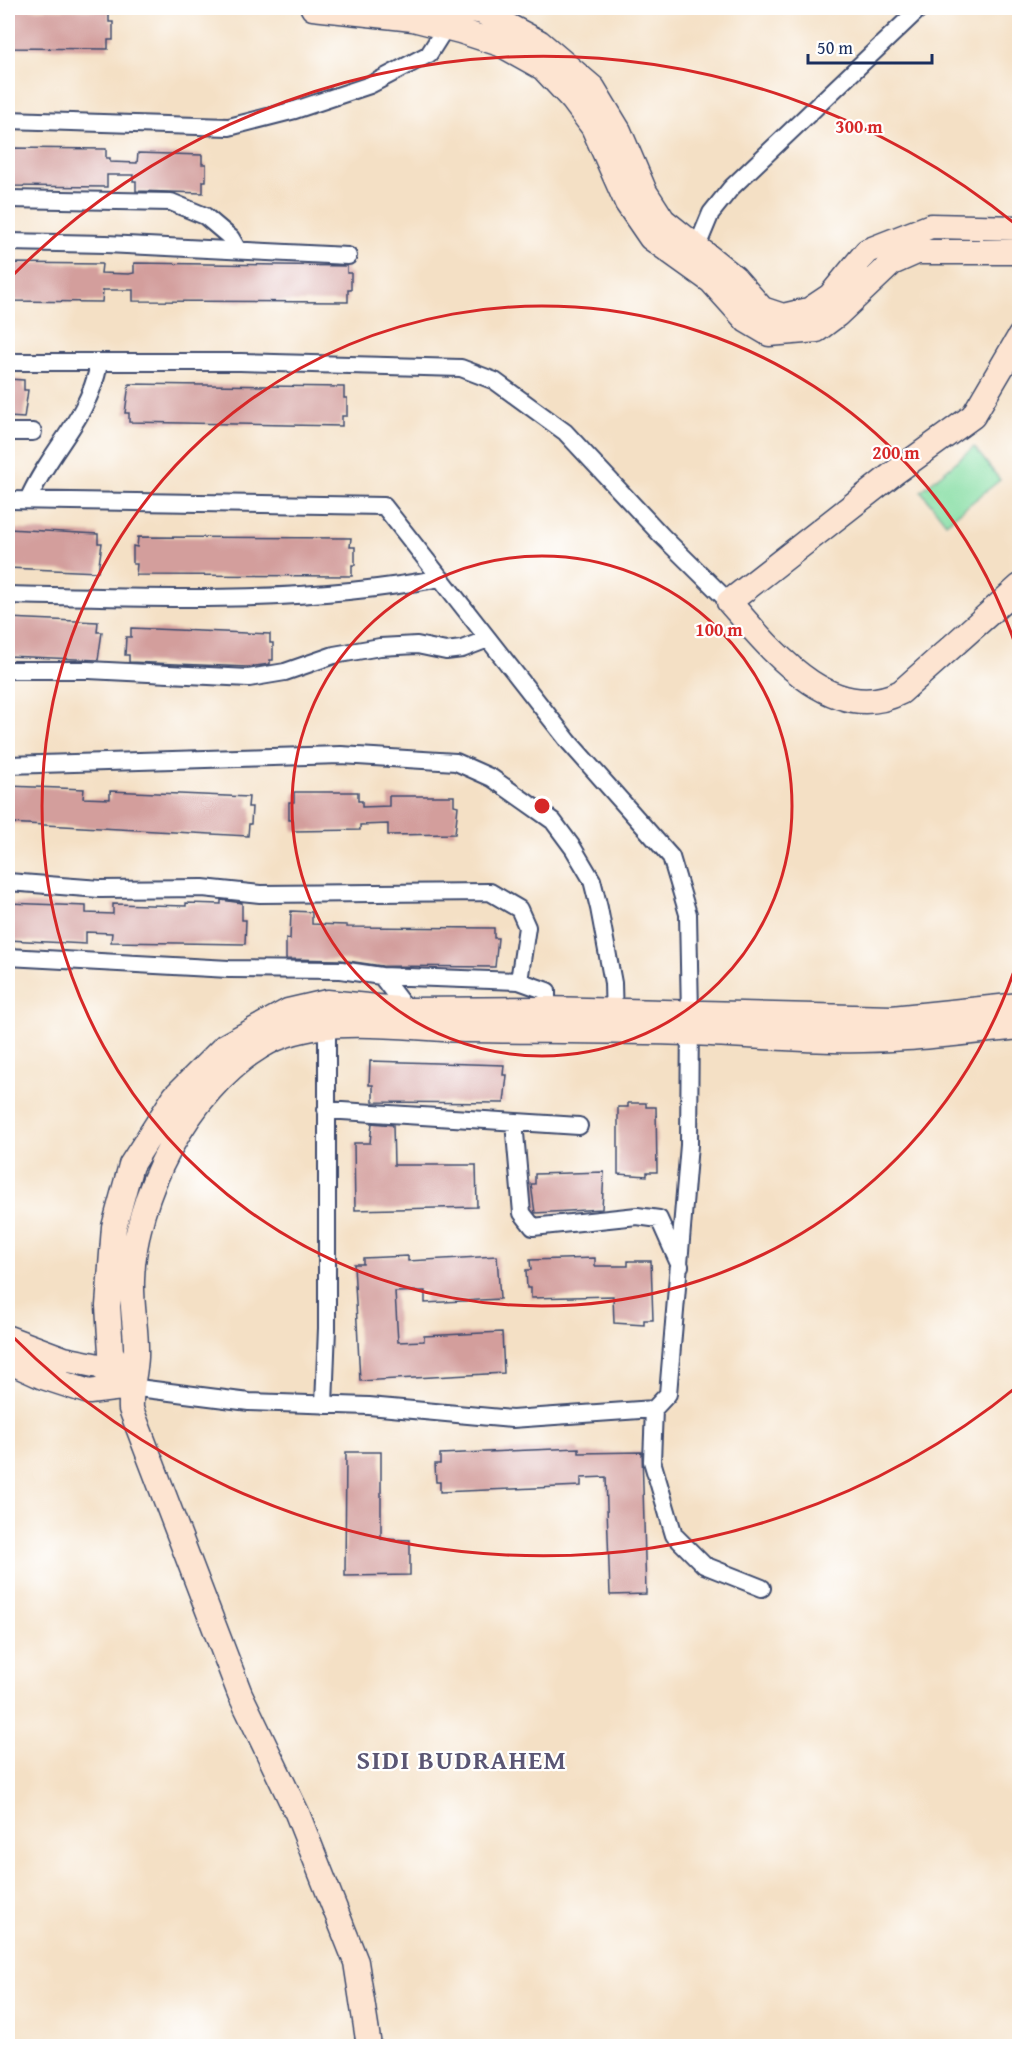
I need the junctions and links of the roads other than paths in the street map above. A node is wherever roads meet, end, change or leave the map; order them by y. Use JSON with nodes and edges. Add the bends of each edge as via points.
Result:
{"nodes":[{"id":1,"x":313,"y":8,"type":"edge"},
{"id":2,"x":463,"y":8,"type":"edge"},
{"id":3,"x":920,"y":8,"type":"edge"},
{"id":4,"x":451,"y":17,"type":"edge"},
{"id":5,"x":8,"y":120,"type":"edge"},
{"id":6,"x":8,"y":199,"type":"edge"},
{"id":7,"x":1020,"y":228,"type":"edge"},
{"id":8,"x":8,"y":242,"type":"edge"},
{"id":9,"x":238,"y":250,"type":"junction"},
{"id":10,"x":1020,"y":252,"type":"edge"},
{"id":11,"x":348,"y":256,"type":"dead end"},
{"id":12,"x":694,"y":258,"type":"junction"},
{"id":13,"x":1020,"y":336,"type":"edge"},
{"id":14,"x":8,"y":362,"type":"edge"},
{"id":15,"x":99,"y":364,"type":"junction"},
{"id":16,"x":8,"y":432,"type":"edge"},
{"id":17,"x":33,"y":432,"type":"dead end"},
{"id":18,"x":8,"y":500,"type":"edge"},
{"id":19,"x":28,"y":500,"type":"junction"},
{"id":20,"x":441,"y":578,"type":"junction"},
{"id":21,"x":1020,"y":586,"type":"edge"},
{"id":22,"x":8,"y":596,"type":"edge"},
{"id":23,"x":729,"y":602,"type":"junction"},
{"id":24,"x":488,"y":639,"type":"junction"},
{"id":25,"x":8,"y":670,"type":"edge"},
{"id":26,"x":8,"y":765,"type":"edge"},
{"id":27,"x":8,"y":882,"type":"edge"},
{"id":28,"x":8,"y":957,"type":"edge"},
{"id":29,"x":381,"y":976,"type":"junction"},
{"id":30,"x":519,"y":981,"type":"junction"},
{"id":31,"x":327,"y":1002,"type":"junction"},
{"id":32,"x":1020,"y":1005,"type":"edge"},
{"id":33,"x":547,"y":1009,"type":"junction"},
{"id":34,"x":412,"y":1019,"type":"junction"},
{"id":35,"x":614,"y":1021,"type":"junction"},
{"id":36,"x":690,"y":1023,"type":"junction"},
{"id":37,"x":327,"y":1027,"type":"junction"},
{"id":38,"x":1020,"y":1027,"type":"edge"},
{"id":39,"x":326,"y":1110,"type":"junction"},
{"id":40,"x":514,"y":1122,"type":"junction"},
{"id":41,"x":579,"y":1126,"type":"dead end"},
{"id":42,"x":680,"y":1267,"type":"junction"},
{"id":43,"x":8,"y":1338,"type":"edge"},
{"id":44,"x":8,"y":1361,"type":"edge"},
{"id":45,"x":130,"y":1387,"type":"junction"},
{"id":46,"x":324,"y":1405,"type":"junction"},
{"id":47,"x":654,"y":1409,"type":"junction"},
{"id":48,"x":762,"y":1588,"type":"dead end"},
{"id":49,"x":369,"y":2046,"type":"edge"}],
"edges":[{"from":1,"to":4,"type":"street","via":[[413,19]]},
{"from":2,"to":12,"type":"street","via":[[482,12],[539,42],[593,88],[619,131],[645,192]]},
{"from":3,"to":12,"type":"street","via":[[731,188],[711,213]]},
{"from":4,"to":5,"type":"street","via":[[429,54],[370,85],[229,127]]},
{"from":4,"to":12,"type":"street","via":[[543,68],[593,127],[637,220],[651,238]]},
{"from":6,"to":9,"type":"street","via":[[171,202],[205,216],[231,238]]},
{"from":7,"to":12,"type":"street","via":[[931,226],[902,236],[867,251],[830,296],[810,310],[783,316],[762,309],[734,277]]},
{"from":8,"to":9,"type":"street"},
{"from":9,"to":11,"type":"street"},
{"from":10,"to":12,"type":"street","via":[[917,252],[892,263],[817,330],[790,334],[769,334],[747,321]]},
{"from":13,"to":23,"type":"street","via":[[973,416]]},
{"from":14,"to":15,"type":"street"},
{"from":15,"to":19,"type":"street","via":[[94,390]]},
{"from":15,"to":23,"type":"street","via":[[240,362],[461,368],[495,381],[565,432]]},
{"from":16,"to":17,"type":"street"},
{"from":18,"to":19,"type":"street"},
{"from":19,"to":20,"type":"street","via":[[384,506]]},
{"from":20,"to":22,"type":"street","via":[[392,588],[303,594]]},
{"from":20,"to":24,"type":"street"},
{"from":21,"to":23,"type":"street","via":[[901,692],[866,700],[840,696],[812,682],[766,643]]},
{"from":24,"to":25,"type":"street","via":[[447,651],[417,645],[380,647],[249,678]]},
{"from":24,"to":36,"type":"street","via":[[568,742],[671,856],[688,914]]},
{"from":26,"to":35,"type":"street","via":[[340,755],[456,762],[492,778],[553,821],[573,848],[592,880],[599,908],[613,983]]},
{"from":27,"to":30,"type":"street","via":[[100,890],[203,888],[260,894],[490,892],[519,909],[527,927]]},
{"from":28,"to":29,"type":"street","via":[[229,969],[341,970]]},
{"from":29,"to":30,"type":"street"},
{"from":29,"to":34,"type":"street"},
{"from":30,"to":33,"type":"street","via":[[547,991]]},
{"from":31,"to":34,"type":"street"},
{"from":31,"to":37,"type":"street"},
{"from":31,"to":45,"type":"street","via":[[288,1011],[225,1046],[175,1096],[131,1165],[114,1227],[108,1306],[111,1352]]},
{"from":32,"to":36,"type":"street","via":[[892,1018]]},
{"from":33,"to":34,"type":"street"},
{"from":33,"to":35,"type":"street"},
{"from":34,"to":35,"type":"street"},
{"from":34,"to":37,"type":"street"},
{"from":35,"to":36,"type":"street"},
{"from":36,"to":38,"type":"street","via":[[877,1041]]},
{"from":36,"to":42,"type":"street","via":[[689,1145]]},
{"from":37,"to":39,"type":"street"},
{"from":37,"to":45,"type":"street","via":[[306,1029],[261,1046],[243,1060],[201,1100],[165,1157],[136,1243],[132,1280],[136,1358]]},
{"from":39,"to":40,"type":"street"},
{"from":39,"to":46,"type":"street"},
{"from":40,"to":41,"type":"street"},
{"from":40,"to":42,"type":"street","via":[[522,1213],[533,1227],[638,1216],[659,1219]]},
{"from":42,"to":47,"type":"street","via":[[668,1394]]},
{"from":43,"to":45,"type":"street","via":[[64,1359],[99,1366]]},
{"from":44,"to":45,"type":"street","via":[[89,1392]]},
{"from":45,"to":46,"type":"street","via":[[249,1402]]},
{"from":45,"to":49,"type":"street","via":[[131,1409],[240,1694],[297,1814],[356,1962]]},
{"from":46,"to":47,"type":"street","via":[[512,1419]]},
{"from":47,"to":48,"type":"street","via":[[652,1461],[674,1535],[704,1565]]}]}
